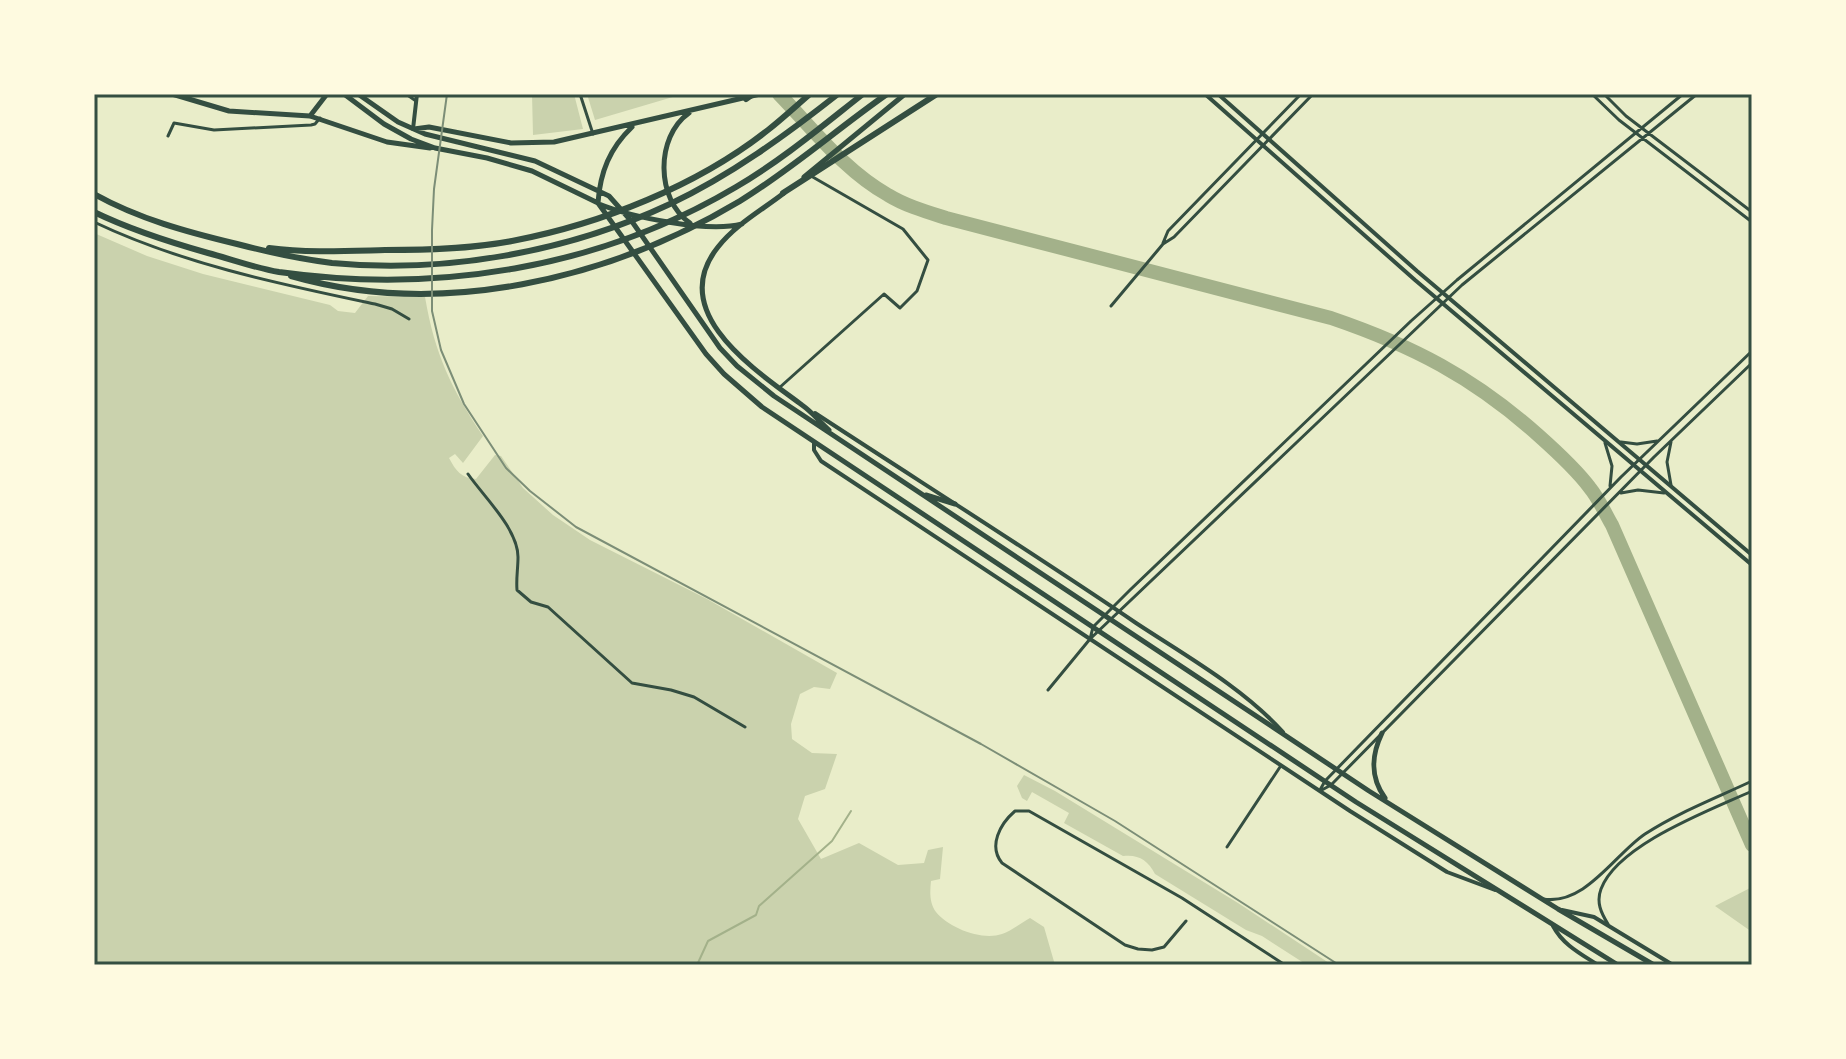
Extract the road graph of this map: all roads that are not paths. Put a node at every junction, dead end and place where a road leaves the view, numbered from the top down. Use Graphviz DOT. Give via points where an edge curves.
graph roads {
  1 [pos="172,94"];
  2 [pos="327,94"];
  3 [pos="344,94"];
  4 [pos="358,94"];
  5 [pos="406,94"];
  6 [pos="417,94"];
  7 [pos="580,94"];
  8 [pos="760,94"];
  9 [pos="810,94"];
  10 [pos="838,94"];
  11 [pos="863,94"];
  12 [pos="887,94"];
  13 [pos="905,94"];
  14 [pos="937,94"];
  15 [pos="1205,94"];
  16 [pos="1218,94"];
  17 [pos="1301,94"];
  18 [pos="1313,94"];
  19 [pos="1592,94"];
  20 [pos="1604,94"];
  21 [pos="1683,94"];
  22 [pos="1697,94"];
  23 [pos="749,96"];
  24 [pos="416,101"];
  25 [pos="693,111"];
  26 [pos="310,116"];
  27 [pos="320,118"];
  28 [pos="634,125"];
  29 [pos="1642,128"];
  30 [pos="413,129"];
  31 [pos="1262,133"];
  32 [pos="1635,133"];
  33 [pos="1649,133"];
  34 [pos="593,134"];
  35 [pos="168,136"];
  36 [pos="1268,138"];
  37 [pos="1642,138"];
  38 [pos="1255,139"];
  39 [pos="511,143"];
  40 [pos="473,145"];
  41 [pos="1262,145"];
  42 [pos="435,148"];
  43 [pos="811,173"];
  44 [pos="599,190"];
  45 [pos="783,193"];
  46 [pos="94,194"];
  47 [pos="598,203"];
  48 [pos="94,212"];
  49 [pos="624,212"];
  50 [pos="1752,212"];
  51 [pos="94,222"];
  52 [pos="1752,222"];
  53 [pos="745,223"];
  54 [pos="693,225"];
  55 [pos="237,244"];
  56 [pos="1163,244"];
  57 [pos="276,271"];
  58 [pos="1443,292"];
  59 [pos="1436,298"];
  60 [pos="1449,298"];
  61 [pos="1443,304"];
  62 [pos="1111,306"];
  63 [pos="409,319"];
  64 [pos="1752,351"];
  65 [pos="1752,363"];
  66 [pos="778,389"];
  67 [pos="802,405"];
  68 [pos="1612,438"];
  69 [pos="1660,439"];
  70 [pos="1673,439"];
  71 [pos="1603,440"];
  72 [pos="842,441"];
  73 [pos="814,442"];
  74 [pos="1638,460"];
  75 [pos="1633,465"];
  76 [pos="1646,466"];
  77 [pos="1640,471"];
  78 [pos="468,474"];
  79 [pos="1608,490"];
  80 [pos="1674,490"];
  81 [pos="921,494"];
  82 [pos="1666,494"];
  83 [pos="1614,498"];
  84 [pos="955,504"];
  85 [pos="1752,555"];
  86 [pos="1752,565"];
  87 [pos="1113,607"];
  88 [pos="1120,612"];
  89 [pos="1105,616"];
  90 [pos="1111,620"];
  91 [pos="1093,627"];
  92 [pos="1100,632"];
  93 [pos="1090,639"];
  94 [pos="1048,690"];
  95 [pos="745,727"];
  96 [pos="1382,733"];
  97 [pos="1287,736"];
  98 [pos="1281,766"];
  99 [pos="1336,769"];
  100 [pos="1342,773"];
  101 [pos="1751,782"];
  102 [pos="1328,783"];
  103 [pos="1319,791"];
  104 [pos="1752,791"];
  105 [pos="1391,805"];
  106 [pos="1227,847"];
  107 [pos="1500,892"];
  108 [pos="1540,898"];
  109 [pos="1558,909"];
  110 [pos="1186,921"];
  111 [pos="1551,924"];
  112 [pos="1608,924"];
  113 [pos="1285,965"];
  114 [pos="1598,965"];
  115 [pos="1618,965"];
  116 [pos="1654,965"];
  117 [pos="1673,965"];
  1 -- 26 [label="main road" via="229,111"];
  2 -- 26 [label="main road"];
  3 -- 42 [label="main road" via="398,132"];
  4 -- 30 [label="main road"];
  5 -- 24 [label="street"];
  6 -- 24 [label="street"];
  7 -- 34 [label="street"];
  8 -- 23 [label="main road"];
  9 -- 55 [label="highway" via="718,164 664,191 602,216 512,241 330,252"];
  10 -- 55 [label="highway" via="781,139 670,204 516,253 381,266"];
  11 -- 57 [label="highway" via="735,188 615,244 519,270 407,280"];
  12 -- 57 [label="highway" via="741,200 685,232 596,265 524,284 401,294 337,288"];
  13 -- 43 [label="main road"];
  14 -- 43 [label="highway"];
  15 -- 38 [label="street"];
  16 -- 31 [label="street"];
  17 -- 31 [label="street"];
  18 -- 36 [label="street"];
  19 -- 32 [label="street"];
  20 -- 29 [label="street"];
  21 -- 29 [label="street"];
  22 -- 33 [label="street"];
  23 -- 25 [label="main road"];
  24 -- 30 [label="street"];
  25 -- 28 [label="main road"];
  25 -- 54 [label="main road" via="671,136 664,164 673,204"];
  26 -- 27 [label="main road"];
  27 -- 35 [label="street" via="311,125 214,130 174,123"];
  27 -- 42 [label="main road" via="387,142"];
  28 -- 34 [label="main road"];
  28 -- 44 [label="main road" via="614,145"];
  29 -- 32 [label="street"];
  29 -- 33 [label="street"];
  30 -- 39 [label="main road" via="429,127"];
  30 -- 40 [label="main road"];
  31 -- 36 [label="street"];
  31 -- 38 [label="street"];
  32 -- 37 [label="street"];
  32 -- 58 [label="street"];
  33 -- 37 [label="street"];
  33 -- 50 [label="street"];
  34 -- 39 [label="main road"];
  36 -- 41 [label="street"];
  36 -- 58 [label="street"];
  37 -- 52 [label="street"];
  37 -- 60 [label="street"];
  38 -- 41 [label="street"];
  38 -- 56 [label="street" via="1168,231"];
  39 -- 40 [label="main road"];
  40 -- 44 [label="main road" via="535,161"];
  41 -- 56 [label="street"];
  41 -- 59 [label="street"];
  42 -- 47 [label="main road" via="532,171"];
  43 -- 45 [label="highway"];
  43 -- 66 [label="street" via="903,229 928,260 917,291 900,308 884,294"];
  44 -- 47 [label="main road"];
  44 -- 49 [label="main road"];
  45 -- 53 [label="main road"];
  46 -- 55 [label="highway" via="163,225"];
  47 -- 49 [label="main road"];
  47 -- 73 [label="main road" via="715,364 746,395"];
  48 -- 57 [label="highway" via="175,244"];
  49 -- 54 [label="main road"];
  49 -- 72 [label="main road" via="728,357 774,396"];
  51 -- 63 [label="street" via="155,248 392,309"];
  53 -- 54 [label="main road"];
  53 -- 66 [label="main road" via="713,254 704,302 728,344"];
  56 -- 62 [label="street"];
  58 -- 59 [label="street"];
  58 -- 60 [label="street"];
  59 -- 61 [label="street"];
  59 -- 87 [label="street"];
  60 -- 61 [label="street"];
  60 -- 68 [label="street"];
  61 -- 71 [label="street"];
  61 -- 88 [label="street"];
  64 -- 69 [label="street"];
  65 -- 70 [label="street"];
  66 -- 67 [label="main road"];
  67 -- 72 [label="main road"];
  67 -- 84 [label="street"];
  68 -- 69 [label="street" via="1634,444"];
  68 -- 74 [label="street"];
  69 -- 74 [label="street"];
  70 -- 76 [label="street"];
  70 -- 80 [label="street" via="1667,462"];
  71 -- 75 [label="street"];
  71 -- 79 [label="street" via="1612,469"];
  72 -- 81 [label="main road"];
  73 -- 91 [label="main road"];
  73 -- 93 [label="street" via="821,461"];
  74 -- 75 [label="street"];
  74 -- 76 [label="street"];
  75 -- 77 [label="street"];
  75 -- 79 [label="street"];
  76 -- 77 [label="street"];
  76 -- 80 [label="street"];
  77 -- 82 [label="street"];
  77 -- 83 [label="street"];
  78 -- 95 [label="street" via="512,531 519,557 517,590 548,607 632,683 694,697"];
  79 -- 99 [label="street"];
  80 -- 85 [label="street"];
  81 -- 84 [label="main road"];
  81 -- 89 [label="main road"];
  82 -- 83 [label="street" via="1633,490"];
  82 -- 86 [label="street"];
  83 -- 96 [label="street"];
  84 -- 87 [label="street"];
  87 -- 88 [label="street"];
  87 -- 89 [label="street"];
  88 -- 90 [label="street"];
  88 -- 97 [label="street" via="1249,699"];
  89 -- 90 [label="main road"];
  89 -- 91 [label="street"];
  90 -- 92 [label="street"];
  90 -- 97 [label="main road"];
  91 -- 92 [label="main road"];
  91 -- 93 [label="street"];
  92 -- 93 [label="street"];
  92 -- 102 [label="main road"];
  93 -- 94 [label="street"];
  93 -- 98 [label="street"];
  96 -- 100 [label="street"];
  96 -- 105 [label="main road" via="1374,754 1374,776"];
  97 -- 99 [label="main road"];
  98 -- 103 [label="street"];
  98 -- 106 [label="street"];
  99 -- 100 [label="main road"];
  99 -- 102 [label="street"];
  100 -- 102 [label="street"];
  100 -- 105 [label="main road"];
  101 -- 108 [label="street" via="1645,834 1579,891 1558,899"];
  102 -- 103 [label="street"];
  102 -- 107 [label="main road"];
  103 -- 107 [label="street" via="1447,872"];
  104 -- 112 [label="street" via="1640,847 1614,870 1599,898"];
  105 -- 108 [label="main road"];
  107 -- 111 [label="main road"];
  108 -- 109 [label="main road"];
  109 -- 112 [label="street"];
  109 -- 116 [label="main road"];
  110 -- 113 [label="street" via="1164,947 1125,945 1002,863 994,846 997,837 1015,811 1029,811 1182,898"];
  111 -- 114 [label="street" via="1558,937"];
  111 -- 115 [label="main road"];
  112 -- 117 [label="street"];
}
